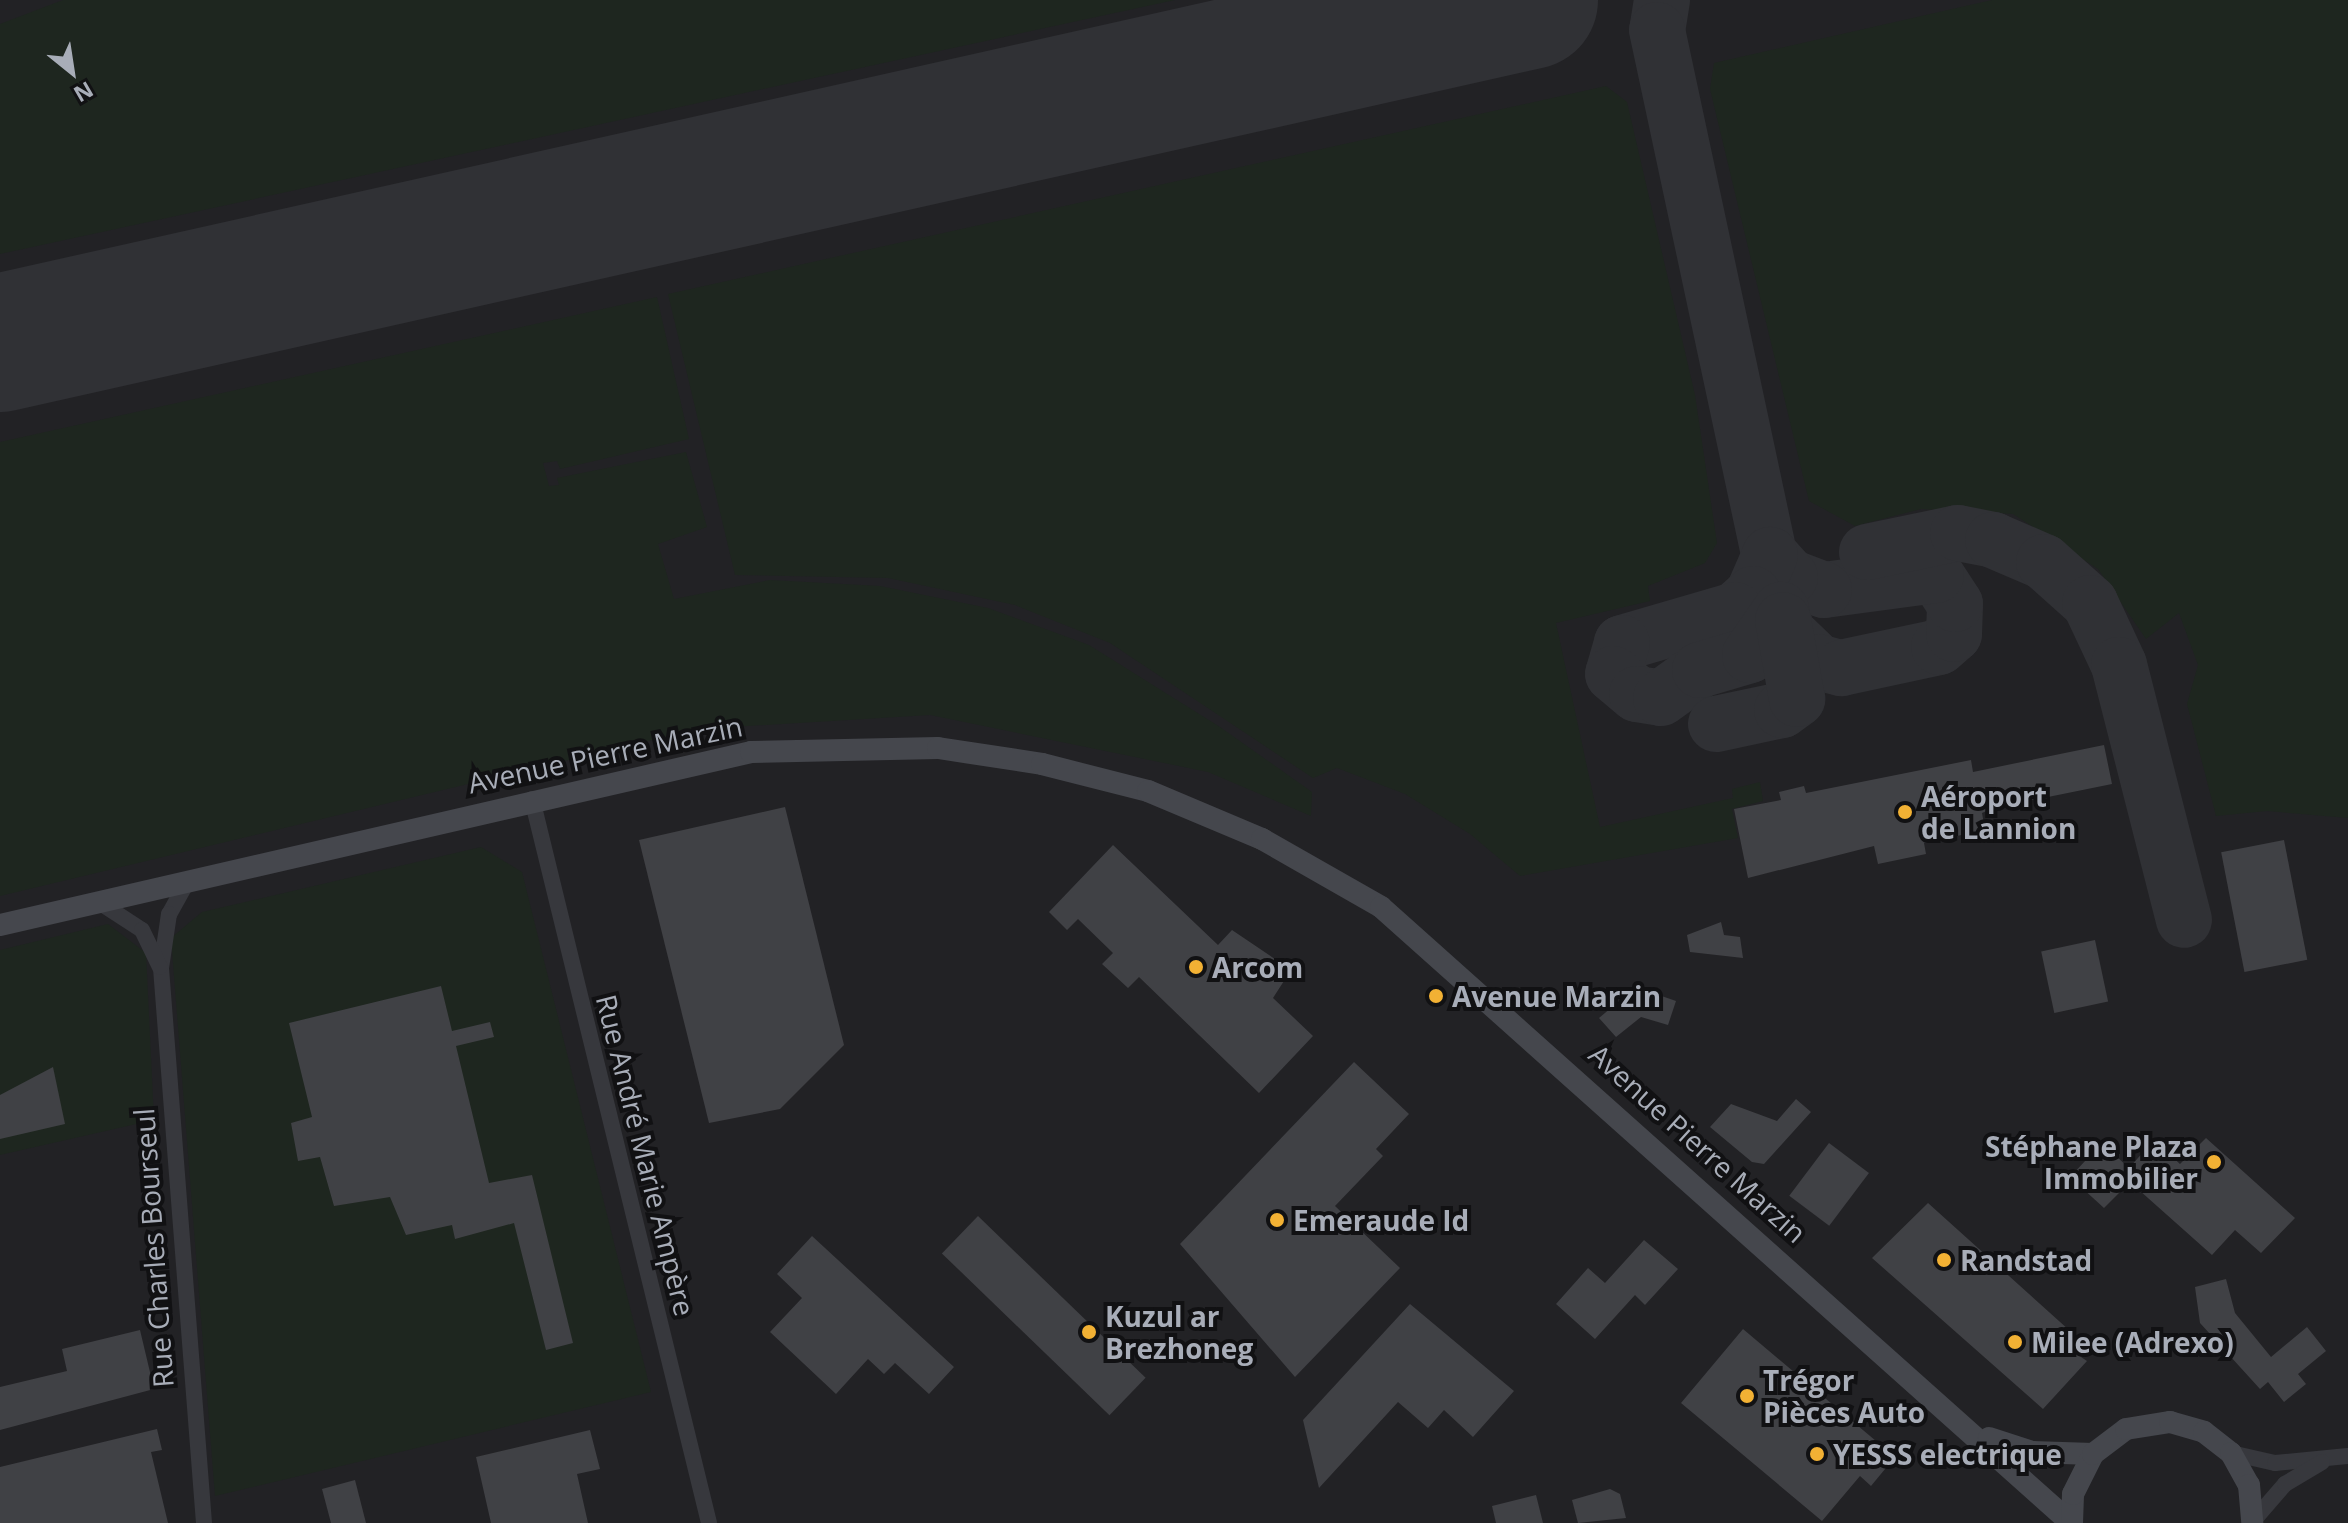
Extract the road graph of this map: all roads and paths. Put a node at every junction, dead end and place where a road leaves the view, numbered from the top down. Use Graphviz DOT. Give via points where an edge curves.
graph roads {
  1 [pos="532,799"];
  2 [pos="187,882"];
  3 [pos="99,902"];
  4 [pos="0,925"];
  5 [pos="161,968"];
  6 [pos="1977,1433"];
  7 [pos="2231,1453"];
  8 [pos="2093,1454"];
  9 [pos="2348,1456"];
  10 [pos="2326,1459"];
  11 [pos="2253,1522"];
  12 [pos="204,1523"];
  13 [pos="709,1523"];
  14 [pos="2071,1523"];
  1 -- 2 [label="main road, Avenue Pierre Marzin"];
  1 -- 6 [label="main road, Avenue Pierre Marzin" via="751,752 885,745 1096,776 1262,839 1381,907 1480,987"];
  1 -- 13 [label="street, Rue André Marie Ampère"];
  2 -- 3 [label="main road, Avenue Pierre Marzin"];
  2 -- 5 [label="street, Rue Charles Bourseul" via="169,914"];
  3 -- 4 [label="main road, Avenue Pierre Marzin"];
  3 -- 5 [label="street, Rue Charles Bourseul" via="142,930"];
  5 -- 12 [label="street, Rue Charles Bourseul"];
  6 -- 8 [label="main road" via="2032,1452"];
  6 -- 14 [label="main road, Avenue Pierre Marzin"];
  7 -- 8 [label="main road" via="2204,1432 2170,1422 2126,1429"];
  7 -- 10 [label="street" via="2275,1463"];
  7 -- 11 [label="main road" via="2249,1485"];
  8 -- 14 [label="main road" via="2077,1479"];
  9 -- 10 [label="street"];
  10 -- 11 [label="street" via="2285,1484"];
}
